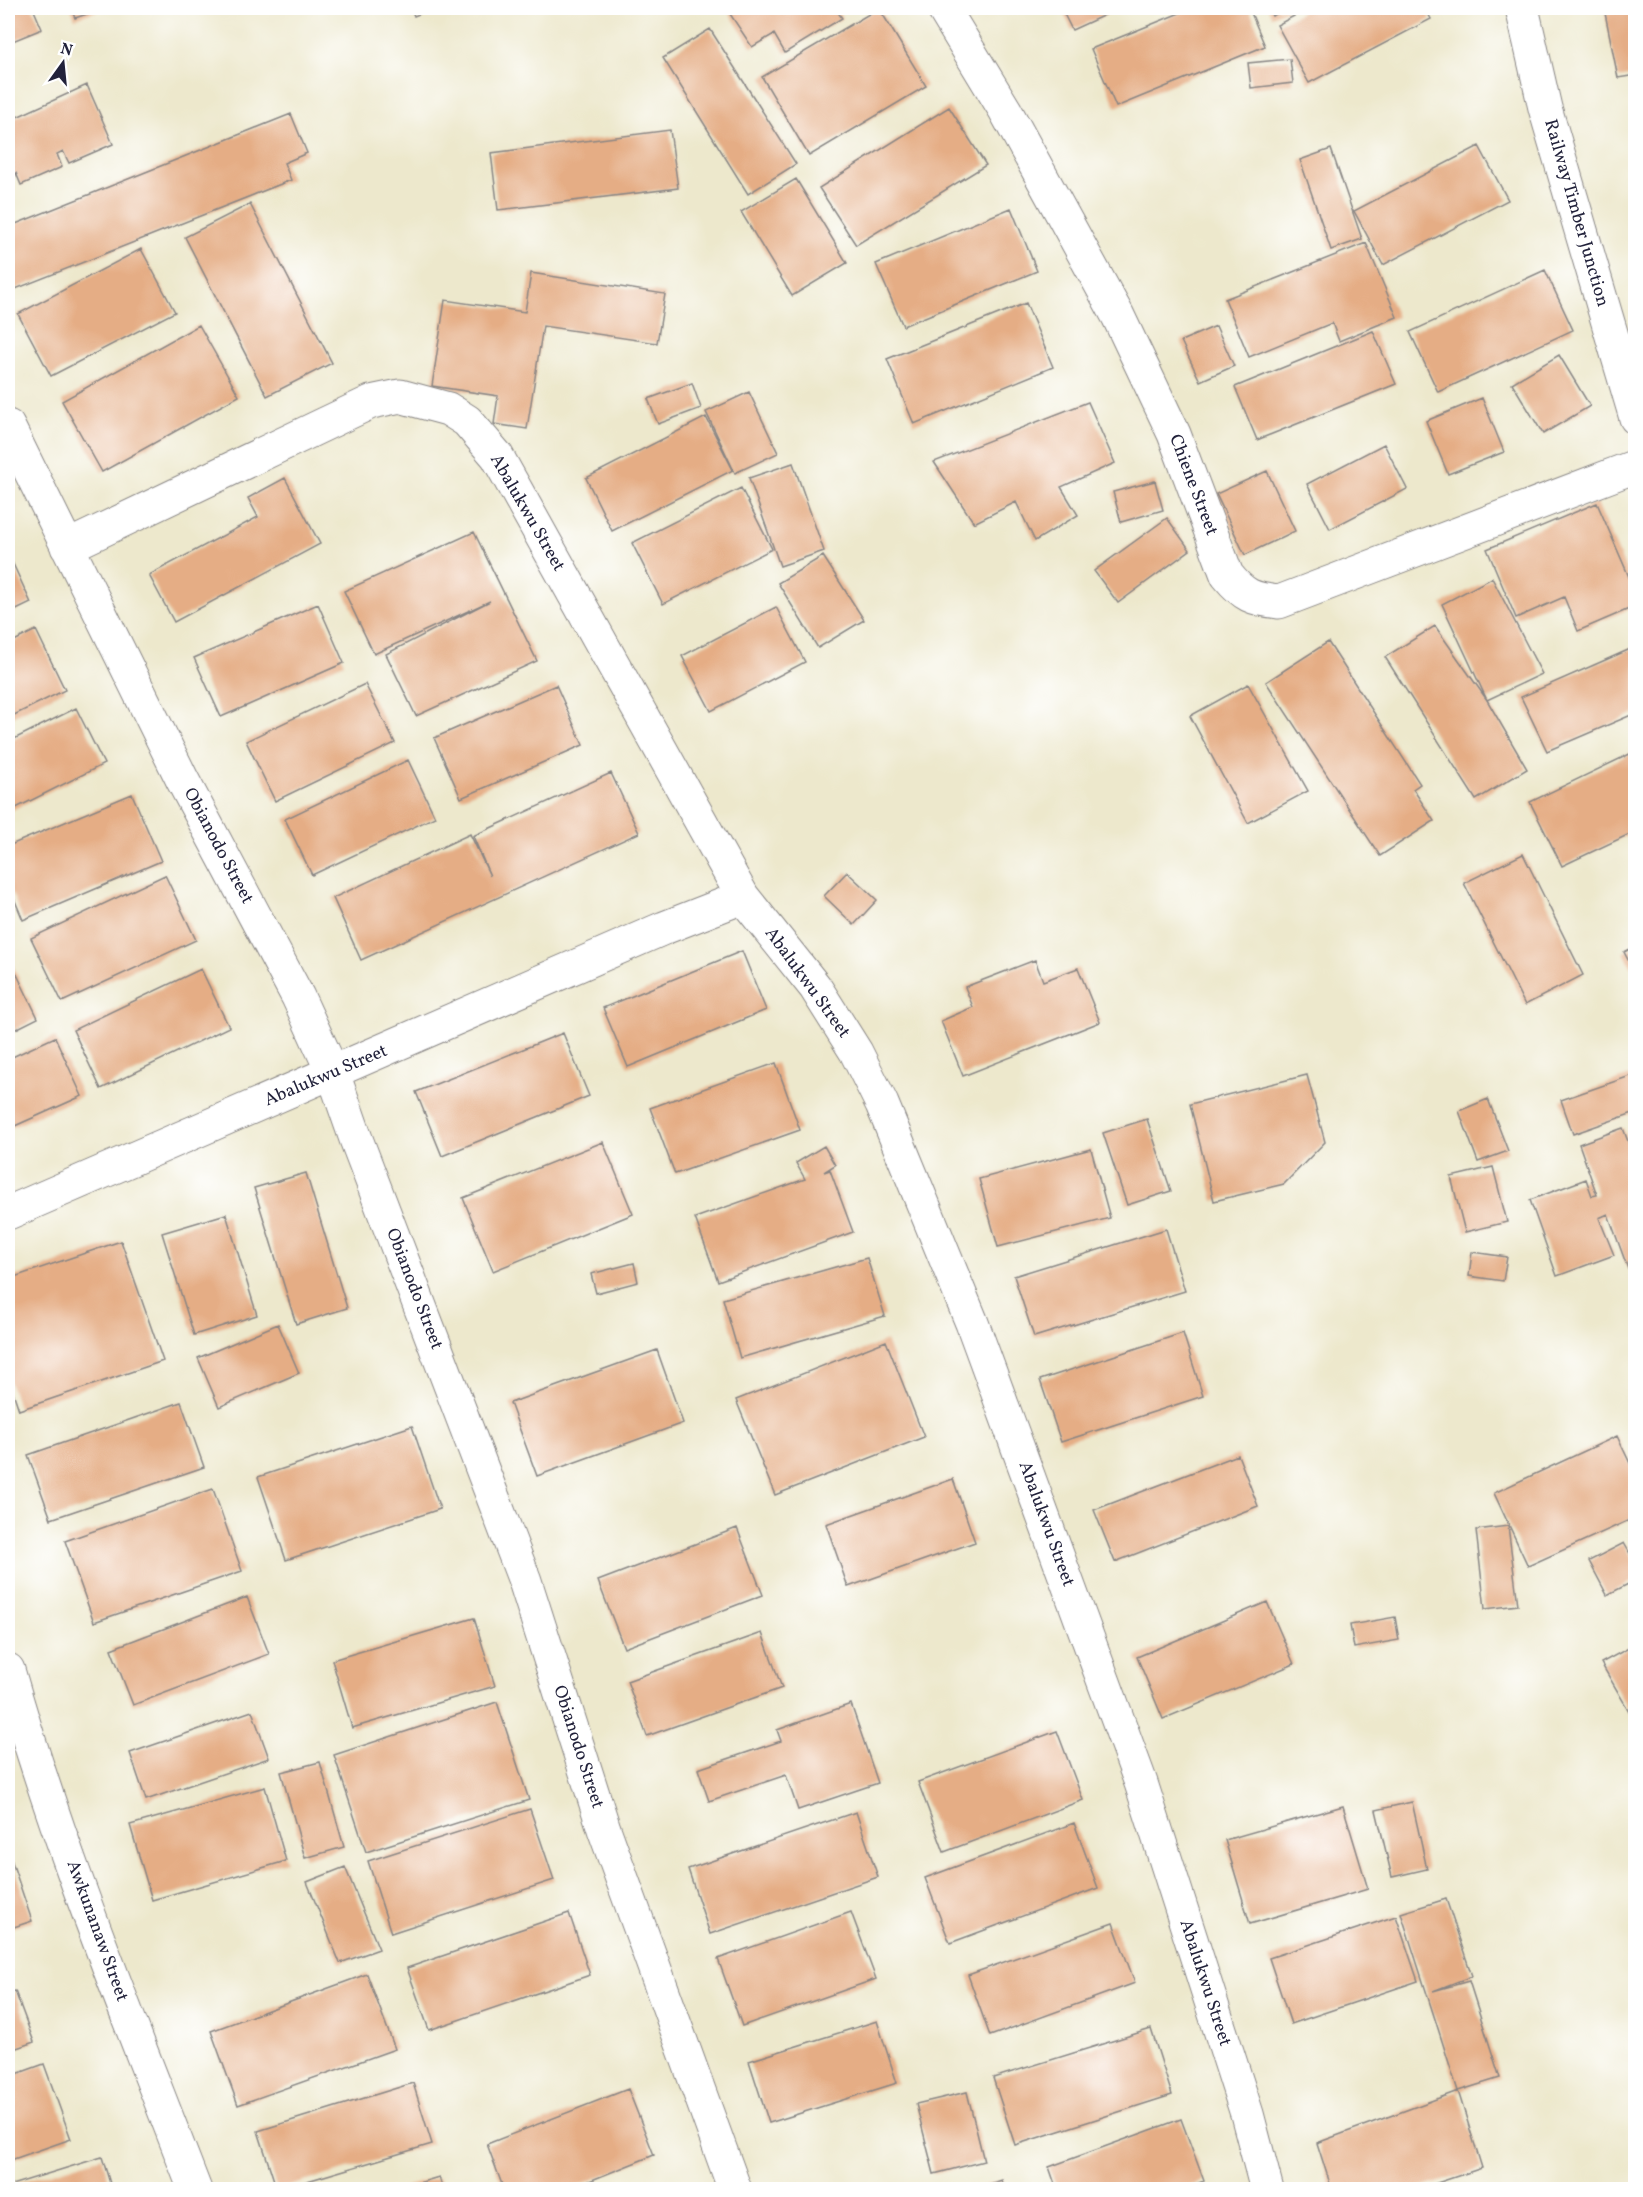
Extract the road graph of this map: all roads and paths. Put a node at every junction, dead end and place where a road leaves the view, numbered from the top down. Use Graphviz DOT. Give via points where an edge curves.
graph roads {
  1 [pos="943,8"];
  2 [pos="1522,8"];
  3 [pos="1635,418"];
  4 [pos="8,426"];
  5 [pos="1635,466"];
  6 [pos="67,547"];
  7 [pos="743,897"];
  8 [pos="333,1072"];
  9 [pos="8,1213"];
  10 [pos="8,1670"];
  11 [pos="195,2190"];
  12 [pos="735,2190"];
  13 [pos="1267,2190"];
  1 -- 5 [label="street, Chiene Street" via="1005,110 1118,316 1174,434 1227,575 1242,593 1279,602"];
  2 -- 3 [label="street, Railway Timber Junction" via="1545,108"];
  4 -- 6 [label="street, Obianodo Street"];
  6 -- 7 [label="street, Abalukwu Street" via="371,402 400,396 448,409 467,421 496,456"];
  6 -- 8 [label="street, Obianodo Street"];
  7 -- 8 [label="street, Abalukwu Street"];
  7 -- 13 [label="street, Abalukwu Street" via="814,987 856,1052 882,1104 972,1323 1141,1783 1247,2114"];
  8 -- 9 [label="street, Abalukwu Street"];
  8 -- 12 [label="street, Obianodo Street" via="525,1581 604,1829"];
  10 -- 11 [label="street, Awkunanaw Street" via="87,1908"];
}
